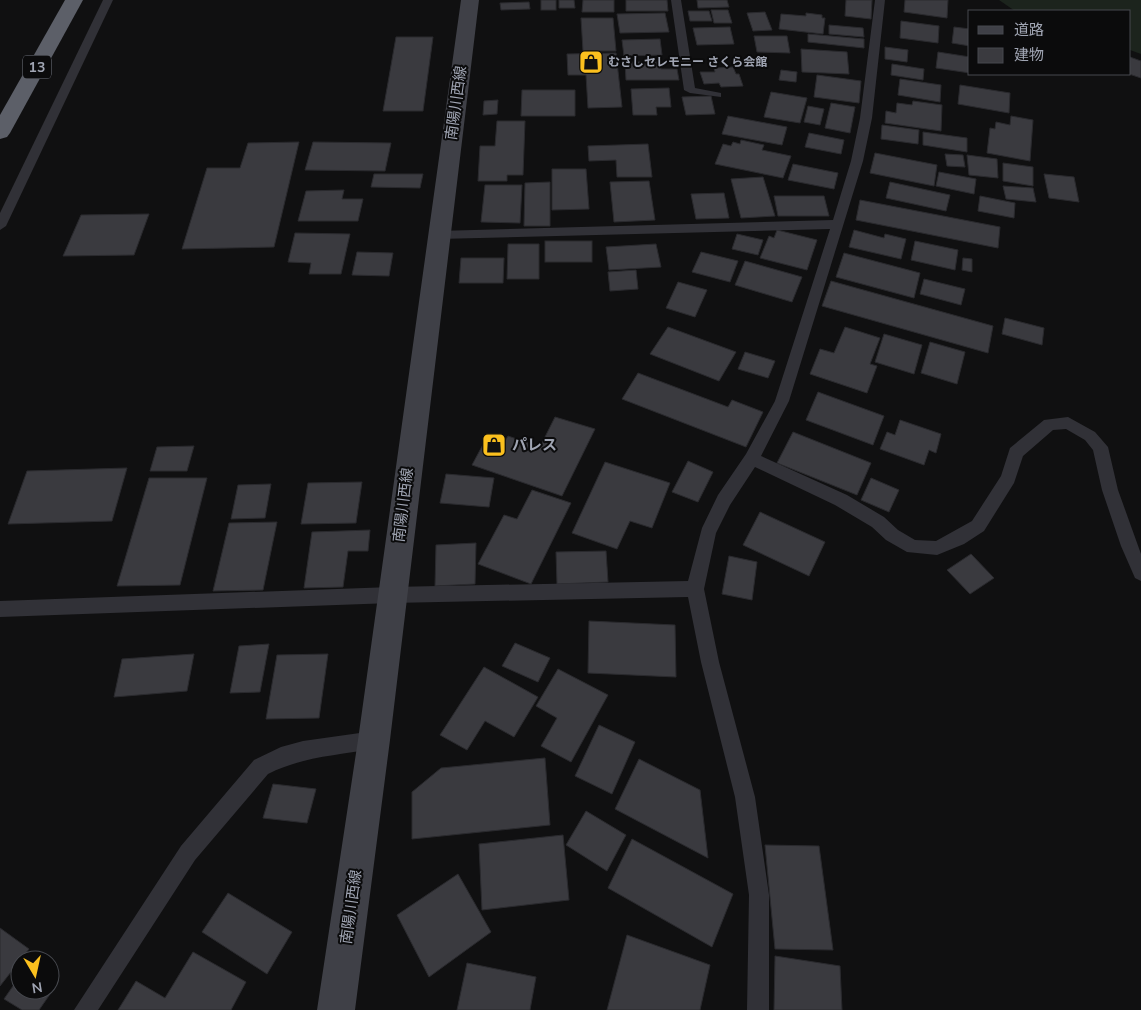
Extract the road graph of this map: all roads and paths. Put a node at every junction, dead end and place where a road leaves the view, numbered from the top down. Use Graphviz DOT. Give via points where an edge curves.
graph roads {
  1 [pos="74,0"];
  2 [pos="108,0"];
  3 [pos="470,0"];
  4 [pos="676,0"];
  5 [pos="880,0"];
  6 [pos="717,95"];
  7 [pos="0,134"];
  8 [pos="838,224"];
  9 [pos="0,226"];
  10 [pos="438,235"];
  11 [pos="752,459"];
  12 [pos="1141,573"];
  13 [pos="695,589"];
  14 [pos="392,595"];
  15 [pos="0,609"];
  16 [pos="374,740"];
  17 [pos="85,1010"];
  18 [pos="336,1010"];
  19 [pos="758,1010"];
  1 -- 7 [label="highway, 13"];
  2 -- 9 [label="lane"];
  3 -- 10 [label="main road, 南陽川西線"];
  4 -- 6 [label="lane" via="690,90"];
  5 -- 8 [label="lane" via="866,118"];
  8 -- 10 [label="lane"];
  8 -- 11 [label="lane" via="782,401"];
  10 -- 14 [label="main road, 南陽川西線"];
  11 -- 12 [label="lane" via="841,500 913,547 937,548 978,526 1008,478 1016,453 1049,424 1068,423 1090,436 1100,447 1110,490"];
  11 -- 13 [label="lane" via="724,500 708,533"];
  13 -- 14 [label="lane"];
  13 -- 19 [label="lane" via="710,662 746,797 759,895"];
  14 -- 15 [label="lane"];
  14 -- 16 [label="main road, 南陽川西線"];
  16 -- 17 [label="lane" via="303,751 262,767 188,854"];
  16 -- 18 [label="main road, 南陽川西線"];
}
